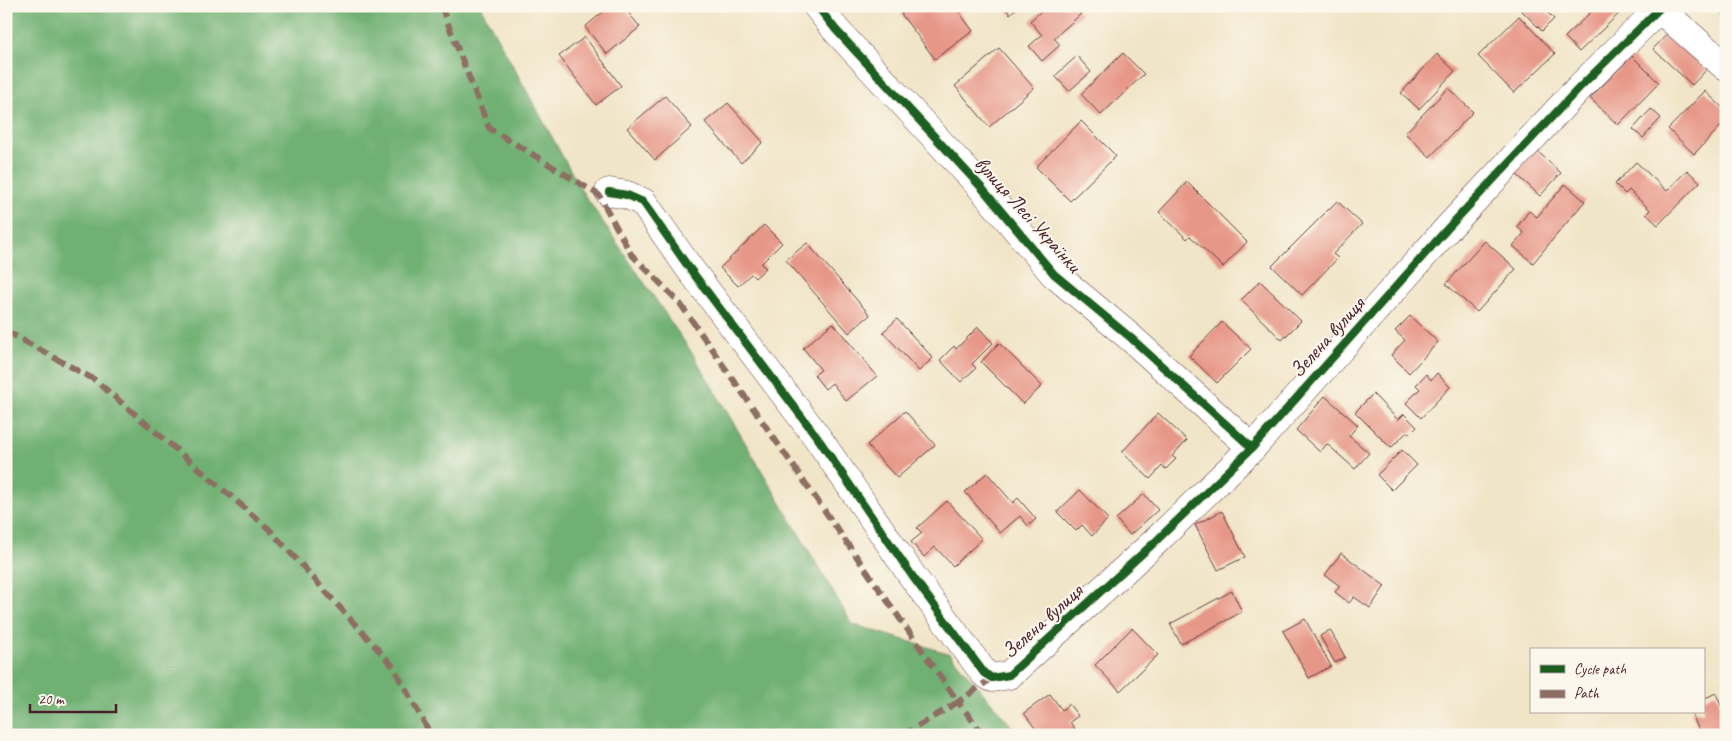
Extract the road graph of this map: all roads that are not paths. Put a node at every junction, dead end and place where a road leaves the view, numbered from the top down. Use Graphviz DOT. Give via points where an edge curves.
graph roads {
  1 [pos="817,6"];
  2 [pos="1657,7"];
  3 [pos="1726,67"];
  4 [pos="608,192"];
  5 [pos="1252,448"];
  1 -- 5 [label="street, вулиця Лесі Українки" via="982,187 1054,274 1131,338"];
  2 -- 3 [label="street"];
  2 -- 5 [label="street, Зелена вулиця" via="1448,228"];
  4 -- 5 [label="street, Зелена вулиця" via="643,202 816,437 913,577 984,673 992,678 1009,675"];
}
